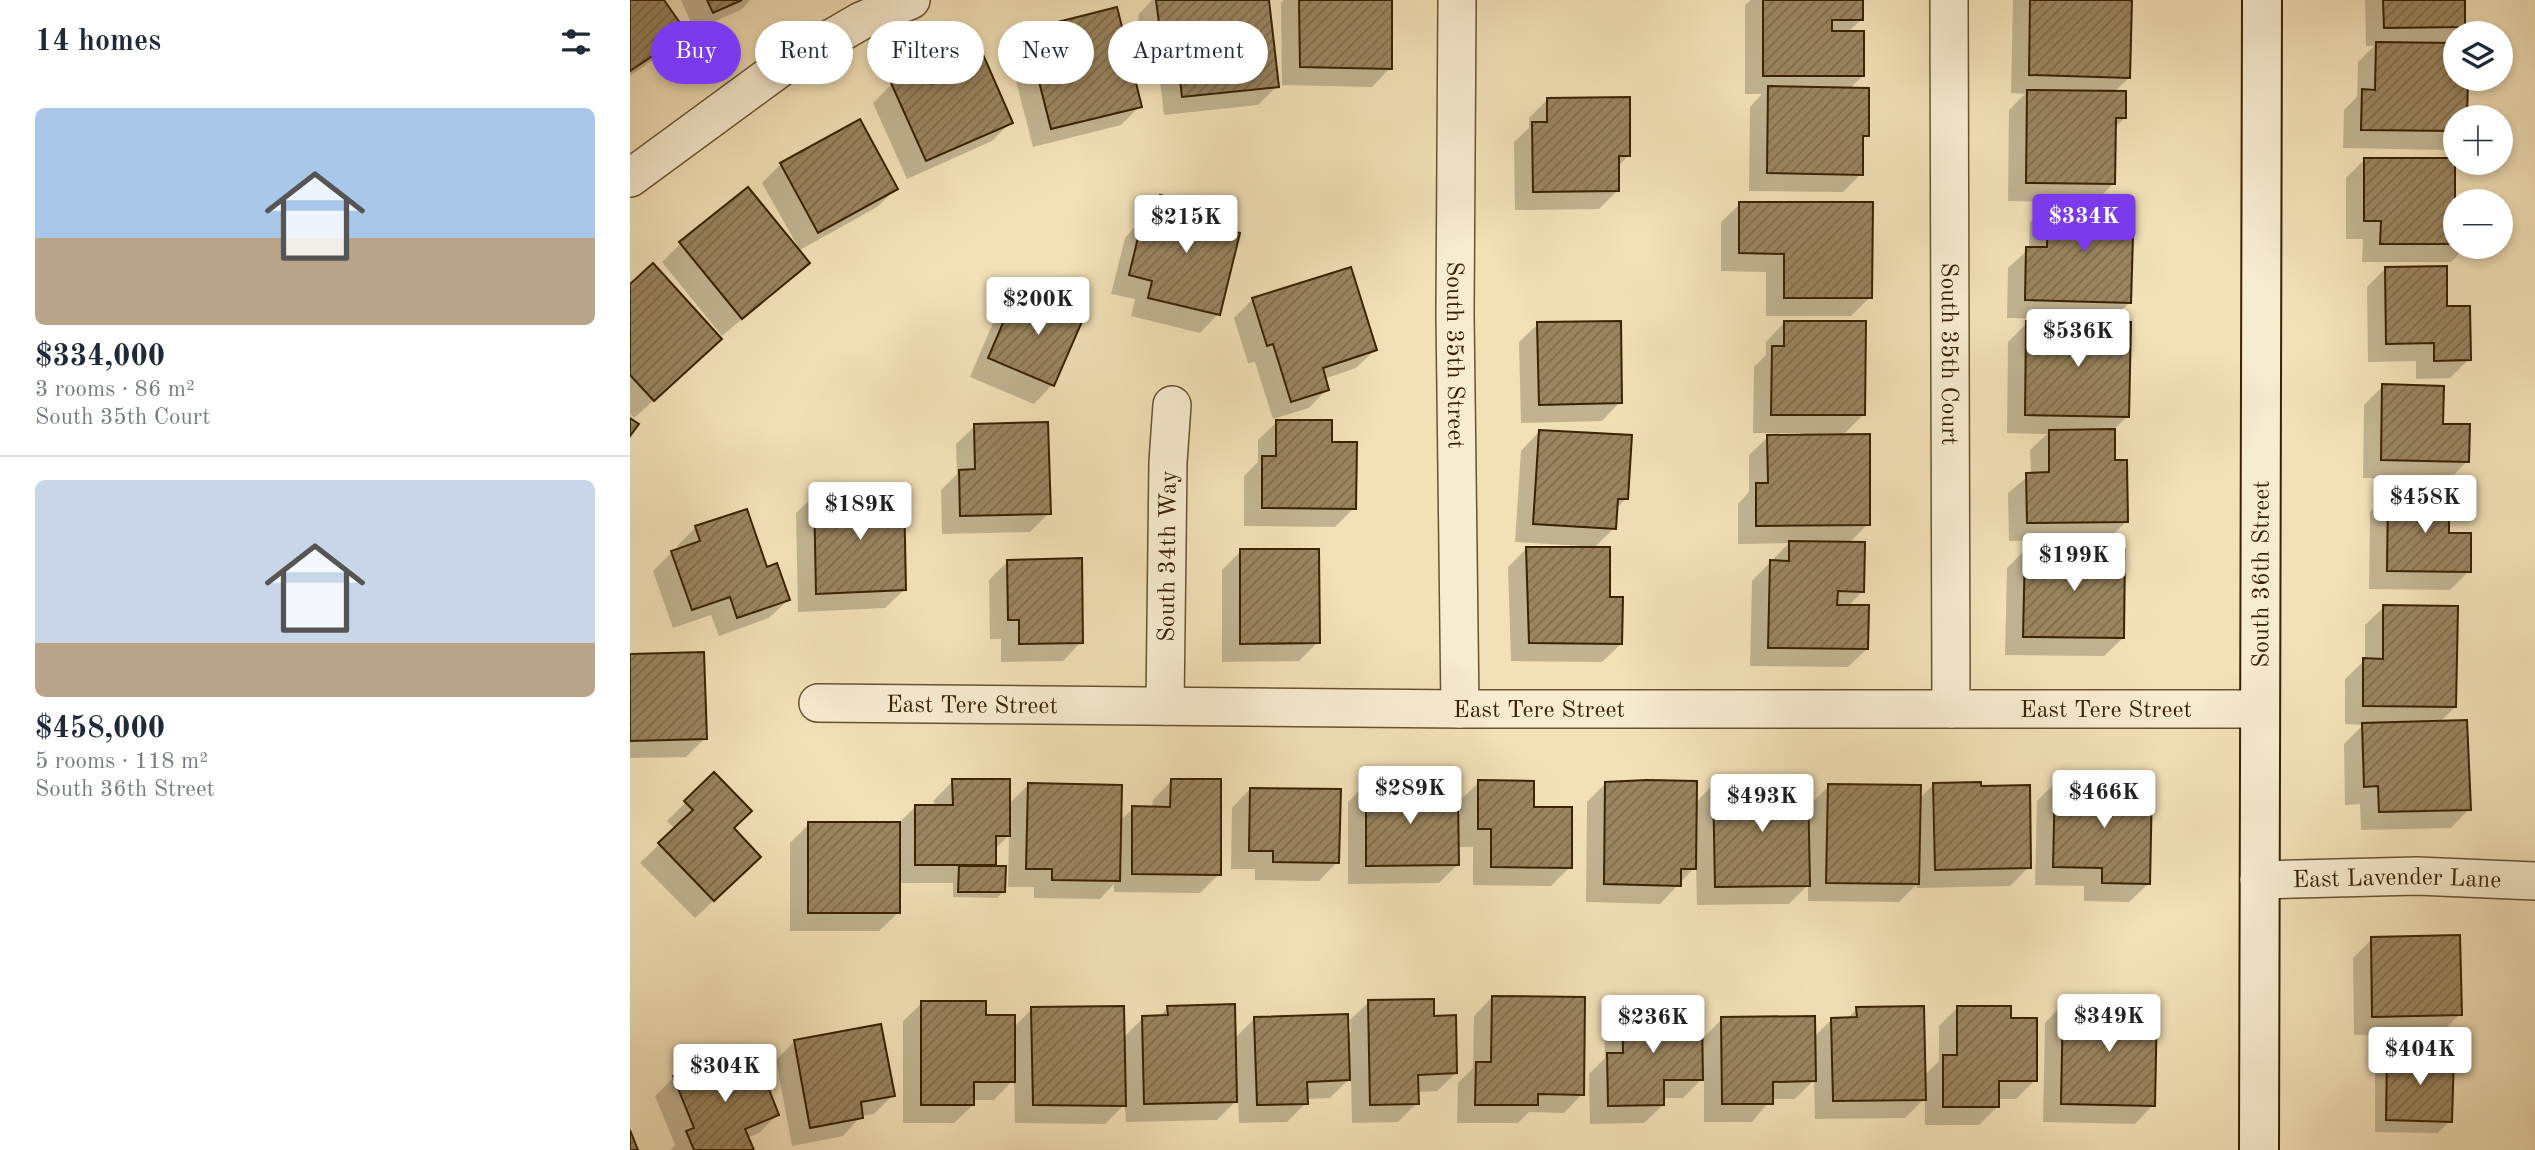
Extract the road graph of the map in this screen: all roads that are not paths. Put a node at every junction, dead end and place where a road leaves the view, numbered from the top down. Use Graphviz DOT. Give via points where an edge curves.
graph roads {
  1 [pos="911,0"];
  2 [pos="1457,0"];
  3 [pos="1949,0"];
  4 [pos="2262,0"];
  5 [pos="630,177"];
  6 [pos="1172,405"];
  7 [pos="818,703"];
  8 [pos="1165,706"];
  9 [pos="1460,709"];
  10 [pos="1951,709"];
  11 [pos="2260,709"];
  12 [pos="2259,880"];
  13 [pos="2535,881"];
  14 [pos="2259,1150"];
  1 -- 5 [label="street" via="861,21 780,68"];
  2 -- 9 [label="street, South 35th Street"];
  3 -- 10 [label="street, South 35th Court"];
  4 -- 11 [label="street, South 36th Street"];
  6 -- 8 [label="street, South 34th Way"];
  7 -- 8 [label="street, East Tere Street"];
  8 -- 9 [label="street, East Tere Street"];
  9 -- 10 [label="street, East Tere Street"];
  10 -- 11 [label="street, East Tere Street"];
  11 -- 12 [label="street, South 36th Street"];
  12 -- 13 [label="street, East Lavender Lane" via="2417,876"];
  12 -- 14 [label="street, South 36th Street"];
}
